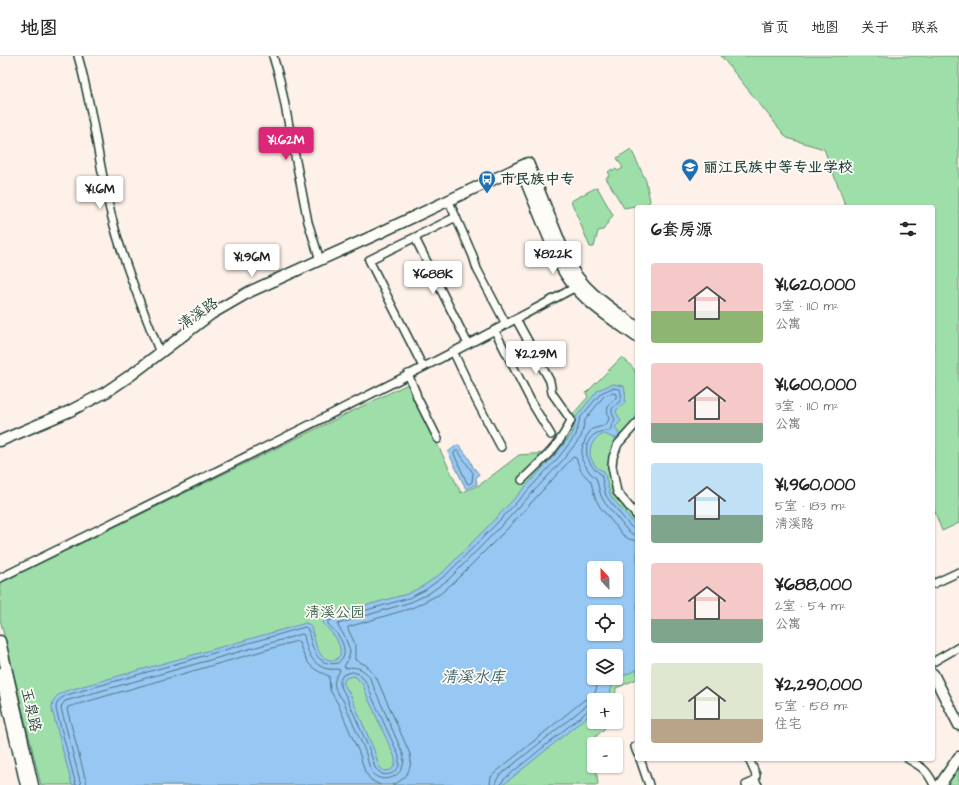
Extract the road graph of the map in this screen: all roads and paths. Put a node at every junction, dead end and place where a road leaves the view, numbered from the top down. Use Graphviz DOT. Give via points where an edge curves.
graph roads {
  1 [pos="78,56"];
  2 [pos="273,56"];
  3 [pos="525,168"];
  4 [pos="451,206"];
  5 [pos="456,217"];
  6 [pos="414,238"];
  7 [pos="320,260"];
  8 [pos="574,288"];
  9 [pos="516,319"];
  10 [pos="506,324"];
  11 [pos="635,326"];
  12 [pos="495,331"];
  13 [pos="635,336"];
  14 [pos="468,344"];
  15 [pos="454,351"];
  16 [pos="160,353"];
  17 [pos="423,367"];
  18 [pos="408,374"];
  19 [pos="635,425"];
  20 [pos="551,435"];
  21 [pos="438,439"];
  22 [pos="0,441"];
  23 [pos="0,447"];
  24 [pos="501,447"];
  25 [pos="522,480"];
  26 [pos="635,514"];
  27 [pos="959,572"];
  28 [pos="0,578"];
  29 [pos="935,583"];
  30 [pos="0,641"];
  31 [pos="959,647"];
  32 [pos="935,661"];
  33 [pos="0,673"];
  34 [pos="935,678"];
  35 [pos="959,725"];
  36 [pos="959,757"];
  37 [pos="641,761"];
  38 [pos="751,761"];
  39 [pos="912,761"];
  40 [pos="757,783"];
  41 [pos="26,785"];
  42 [pos="33,785"];
  43 [pos="649,785"];
  44 [pos="746,785"];
  45 [pos="934,785"];
  46 [pos="940,785"];
  1 -- 16 [label="street" via="90,101 106,194 116,234"];
  2 -- 7 [label="street" via="308,222"];
  3 -- 4 [label="street, 清溪路"];
  3 -- 7 [label="street, 清溪路"];
  3 -- 8 [label="street" via="560,265"];
  3 -- 11 [label="street" via="575,275 590,292"];
  4 -- 5 [label="street"];
  4 -- 23 [label="street, 清溪路" via="237,306 109,397 72,417"];
  5 -- 6 [label="street"];
  5 -- 10 [label="street" via="477,269"];
  6 -- 14 [label="street"];
  6 -- 17 [label="street" via="369,260"];
  7 -- 16 [label="street, 清溪路" via="234,300 211,314"];
  8 -- 9 [label="street"];
  8 -- 13 [label="street"];
  9 -- 10 [label="street"];
  9 -- 25 [label="street" via="550,381 552,393 571,420 556,446"];
  10 -- 12 [label="street"];
  12 -- 14 [label="street"];
  12 -- 20 [label="street"];
  14 -- 15 [label="street"];
  15 -- 17 [label="street"];
  15 -- 24 [label="street"];
  16 -- 22 [label="street, 清溪路" via="88,402"];
  17 -- 18 [label="street"];
  18 -- 21 [label="street"];
  18 -- 28 [label="street"];
  19 -- 26 [label="street" via="618,444 612,466 617,492"];
  27 -- 29 [label="street"];
  30 -- 42 [label="street, 玉泉路"];
  31 -- 32 [label="street"];
  33 -- 41 [label="street, 玉泉路"];
  34 -- 35 [label="street"];
  36 -- 46 [label="street"];
  37 -- 43 [label="street"];
  38 -- 40 [label="street"];
  39 -- 45 [label="street" via="922,766"];
  40 -- 44 [label="street"];
}
